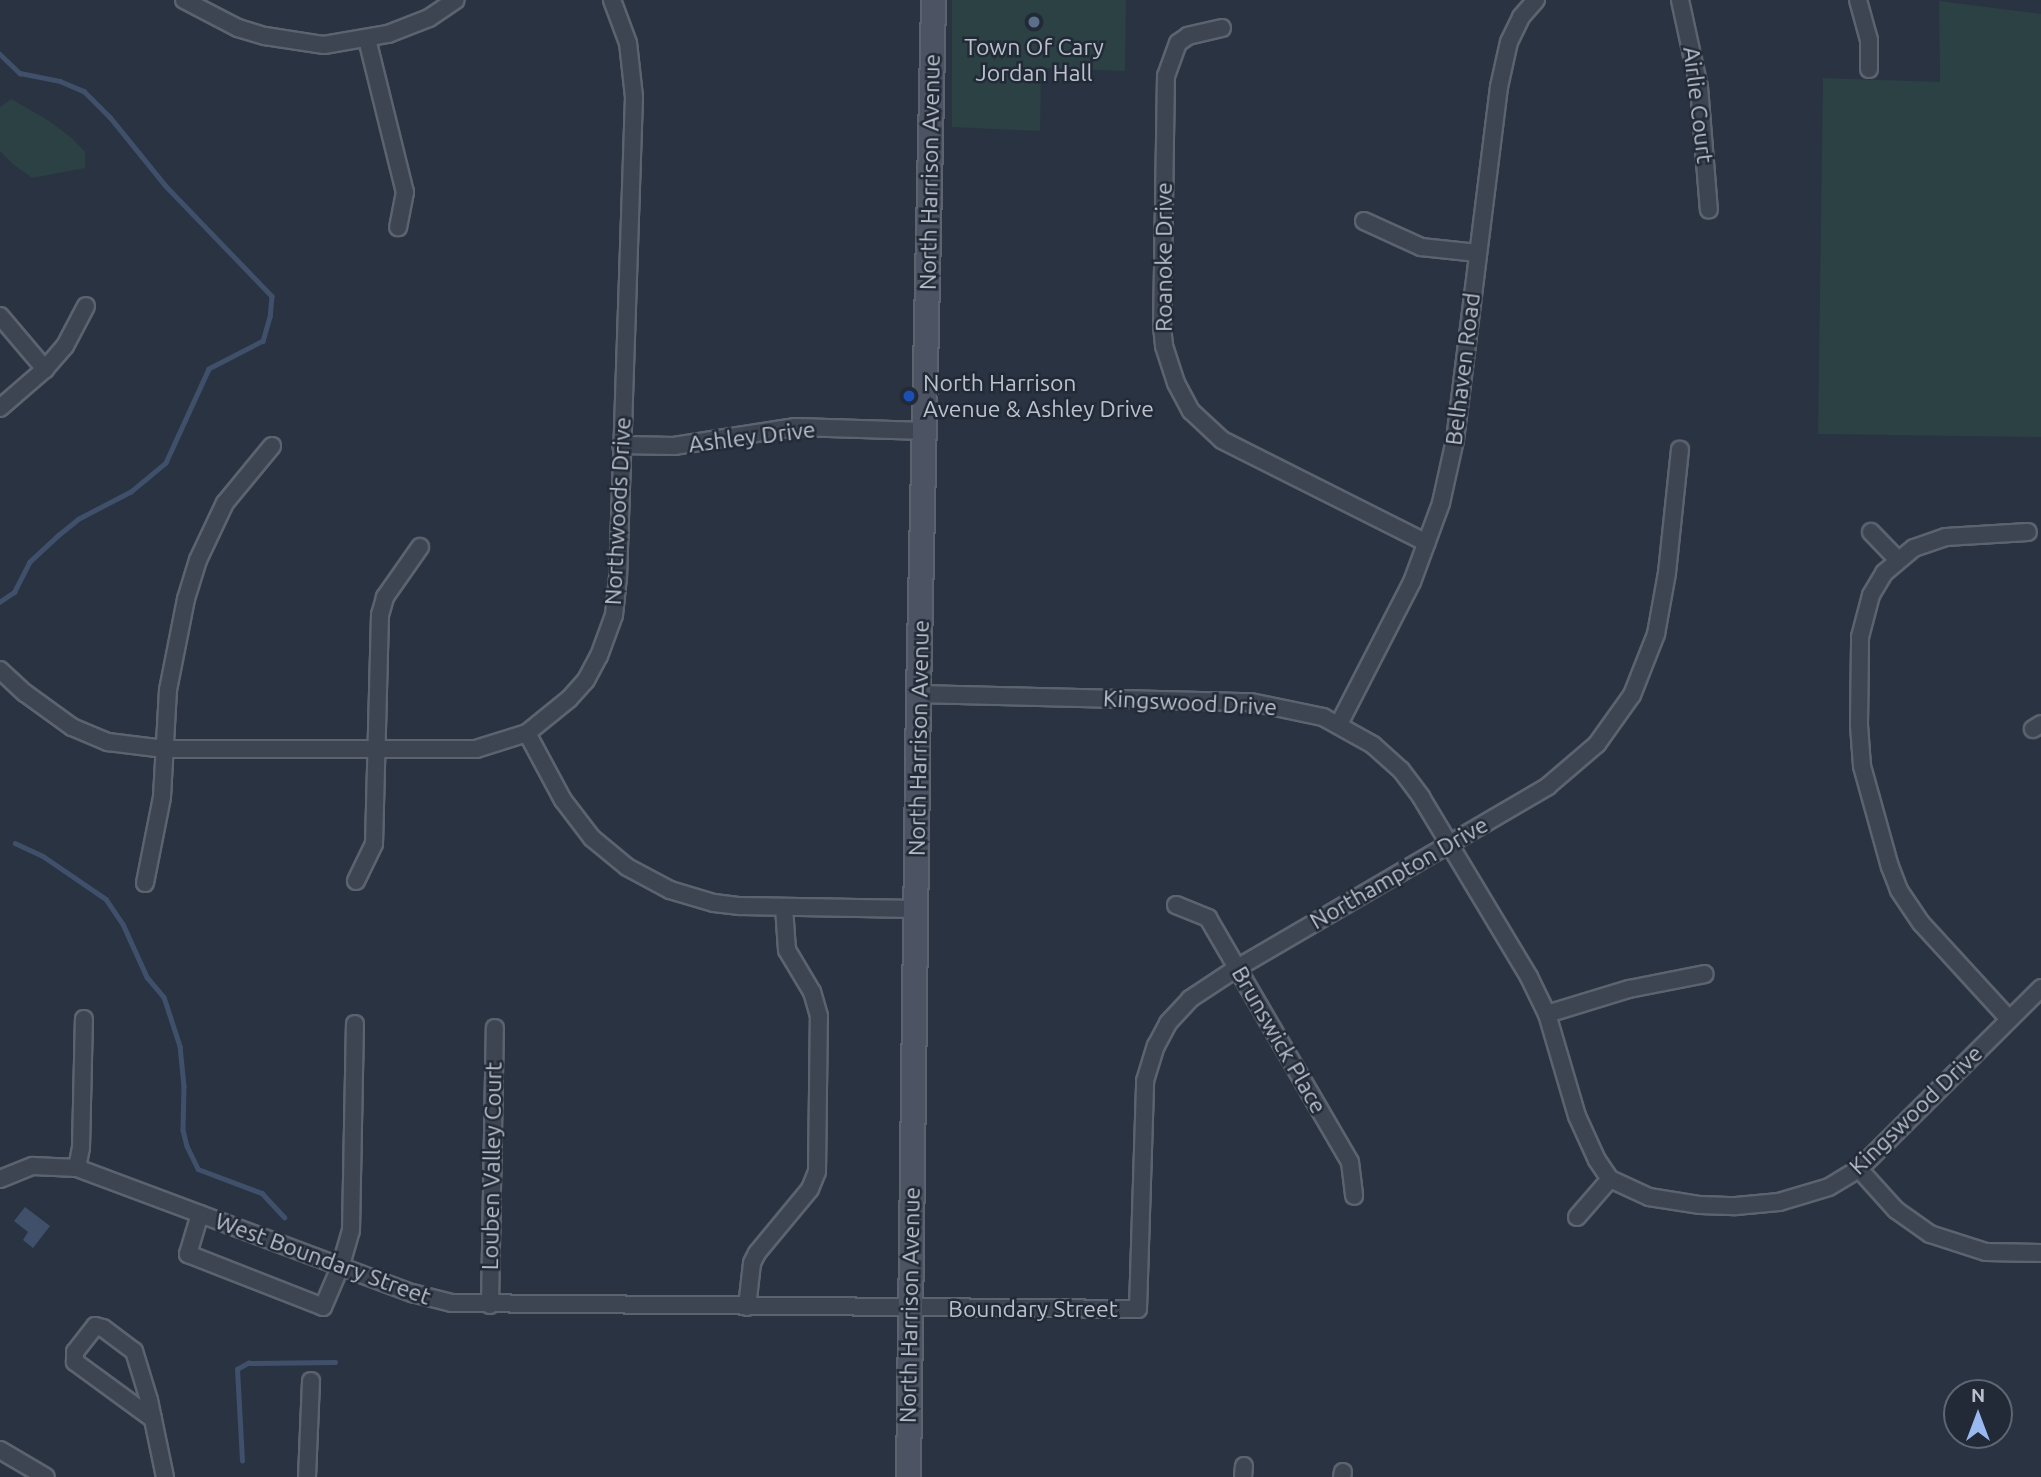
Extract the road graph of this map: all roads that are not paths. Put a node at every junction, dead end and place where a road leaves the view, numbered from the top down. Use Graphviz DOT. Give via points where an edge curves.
graph roads {
  1 [pos="184,0"];
  2 [pos="456,0"];
  3 [pos="612,0"];
  4 [pos="933,0"];
  5 [pos="1536,0"];
  6 [pos="1680,0"];
  7 [pos="1858,0"];
  8 [pos="1222,28"];
  9 [pos="367,40"];
  10 [pos="1869,69"];
  11 [pos="1709,210"];
  12 [pos="1364,221"];
  13 [pos="398,227"];
  14 [pos="1478,253"];
  15 [pos="86,306"];
  16 [pos="0,316"];
  17 [pos="45,369"];
  18 [pos="0,408"];
  19 [pos="925,431"];
  20 [pos="621,445"];
  21 [pos="271,446"];
  22 [pos="1681,450"];
  23 [pos="1871,532"];
  24 [pos="2028,532"];
  25 [pos="1427,543"];
  26 [pos="420,547"];
  27 [pos="1897,559"];
  28 [pos="0,670"];
  29 [pos="918,694"];
  30 [pos="1339,724"];
  31 [pos="527,733"];
  32 [pos="165,749"];
  33 [pos="376,751"];
  34 [pos="1451,844"];
  35 [pos="356,881"];
  36 [pos="145,883"];
  37 [pos="1177,905"];
  38 [pos="784,907"];
  39 [pos="917,909"];
  40 [pos="1237,968"];
  41 [pos="1705,974"];
  42 [pos="2041,988"];
  43 [pos="1547,1014"];
  44 [pos="84,1019"];
  45 [pos="2009,1019"];
  46 [pos="355,1024"];
  47 [pos="495,1028"];
  48 [pos="77,1168"];
  49 [pos="1859,1169"];
  50 [pos="1609,1179"];
  51 [pos="0,1180"];
  52 [pos="1354,1196"];
  53 [pos="200,1214"];
  54 [pos="1577,1217"];
  55 [pos="2041,1253"];
  56 [pos="341,1265"];
  57 [pos="1138,1290"];
  58 [pos="490,1305"];
  59 [pos="747,1307"];
  60 [pos="910,1309"];
  61 [pos="311,1381"];
  62 [pos="153,1419"];
  63 [pos="0,1450"];
  64 [pos="45,1477"];
  65 [pos="165,1477"];
  66 [pos="307,1477"];
  67 [pos="908,1477"];
  1 -- 9 [label="street" via="238,28 265,36 324,45"];
  2 -- 9 [label="street" via="429,18"];
  3 -- 20 [label="street, Northwoods Drive" via="628,43 634,78"];
  4 -- 19 [label="main road, North Harrison Avenue"];
  5 -- 14 [label="street, Belhaven Road" via="1515,28 1503,64"];
  6 -- 11 [label="street, Airlie Court" via="1699,87"];
  7 -- 10 [label="street" via="1869,40"];
  8 -- 25 [label="street, Roanoke Drive" via="1178,43 1166,76 1162,326 1176,383 1191,411 1222,440"];
  9 -- 13 [label="street" via="405,192"];
  12 -- 14 [label="street" via="1420,247"];
  14 -- 25 [label="street, Belhaven Road" via="1455,440"];
  15 -- 17 [label="street" via="65,346"];
  16 -- 17 [label="street"];
  17 -- 18 [label="street"];
  19 -- 20 [label="street, Ashley Drive" via="796,427 674,446"];
  19 -- 29 [label="main road, North Harrison Avenue"];
  20 -- 31 [label="street, Northwoods Drive" via="618,579 609,631 586,680"];
  21 -- 32 [label="street" via="225,503 198,560 176,641"];
  22 -- 34 [label="street, Northampton Drive" via="1661,614 1632,695 1604,735 1567,772"];
  23 -- 27 [label="street"];
  24 -- 27 [label="street" via="1946,537"];
  25 -- 30 [label="street, Belhaven Road" via="1394,620"];
  26 -- 33 [label="street" via="385,597 380,615"];
  27 -- 45 [label="street" via="1871,595 1862,623 1858,725 1867,791 1899,890 1938,945"];
  28 -- 32 [label="street, Northwoods Drive" via="80,731 128,746"];
  29 -- 30 [label="street, Kingswood Drive" via="1251,702 1307,711"];
  29 -- 39 [label="main road, North Harrison Avenue"];
  30 -- 34 [label="street, Kingswood Drive" via="1401,770"];
  31 -- 33 [label="street, Northwoods Drive" via="476,749"];
  31 -- 38 [label="street" via="576,818 627,867 694,898"];
  32 -- 33 [label="street, Northwoods Drive"];
  32 -- 36 [label="street" via="162,797"];
  33 -- 35 [label="street" via="374,844"];
  34 -- 40 [label="street, Northampton Drive"];
  34 -- 43 [label="street, Kingswood Drive"];
  37 -- 40 [label="street, Brunswick Place" via="1208,918"];
  38 -- 39 [label="street"];
  38 -- 59 [label="street" via="786,950 812,992 819,1016 817,1171 810,1189 757,1253"];
  39 -- 60 [label="main road, North Harrison Avenue"];
  40 -- 52 [label="street, Brunswick Place" via="1350,1162"];
  40 -- 57 [label="street, Northampton Drive" via="1175,1013 1150,1061 1143,1109"];
  41 -- 43 [label="street" via="1629,989"];
  42 -- 45 [label="street, Kingswood Drive"];
  43 -- 50 [label="street, Kingswood Drive" via="1586,1140"];
  44 -- 48 [label="street"];
  45 -- 49 [label="street, Kingswood Drive"];
  46 -- 56 [label="street" via="351,1230"];
  47 -- 58 [label="street, Louben Valley Court"];
  48 -- 51 [label="street, West Boundary Street" via="33,1166"];
  48 -- 53 [label="street, West Boundary Street"];
  49 -- 50 [label="street, Kingswood Drive" via="1804,1196 1736,1206 1649,1197"];
  49 -- 55 [label="street" via="1896,1210 1930,1234 1986,1252"];
  50 -- 54 [label="street"];
  53 -- 56 [label="street, West Boundary Street"];
  53 -- 56 [label="street" via="188,1254 323,1307"];
  56 -- 58 [label="street, West Boundary Street" via="432,1300"];
  57 -- 60 [label="street, Boundary Street" via="1138,1309"];
  58 -- 59 [label="street, West Boundary Street"];
  59 -- 60 [label="street, West Boundary Street"];
  60 -- 67 [label="main road, North Harrison Avenue"];
  61 -- 66 [label="street"];
  62 -- 62 [label="street" via="134,1351 95,1326 73,1354 75,1362"];
  62 -- 65 [label="street"];
  63 -- 64 [label="street"];
}
